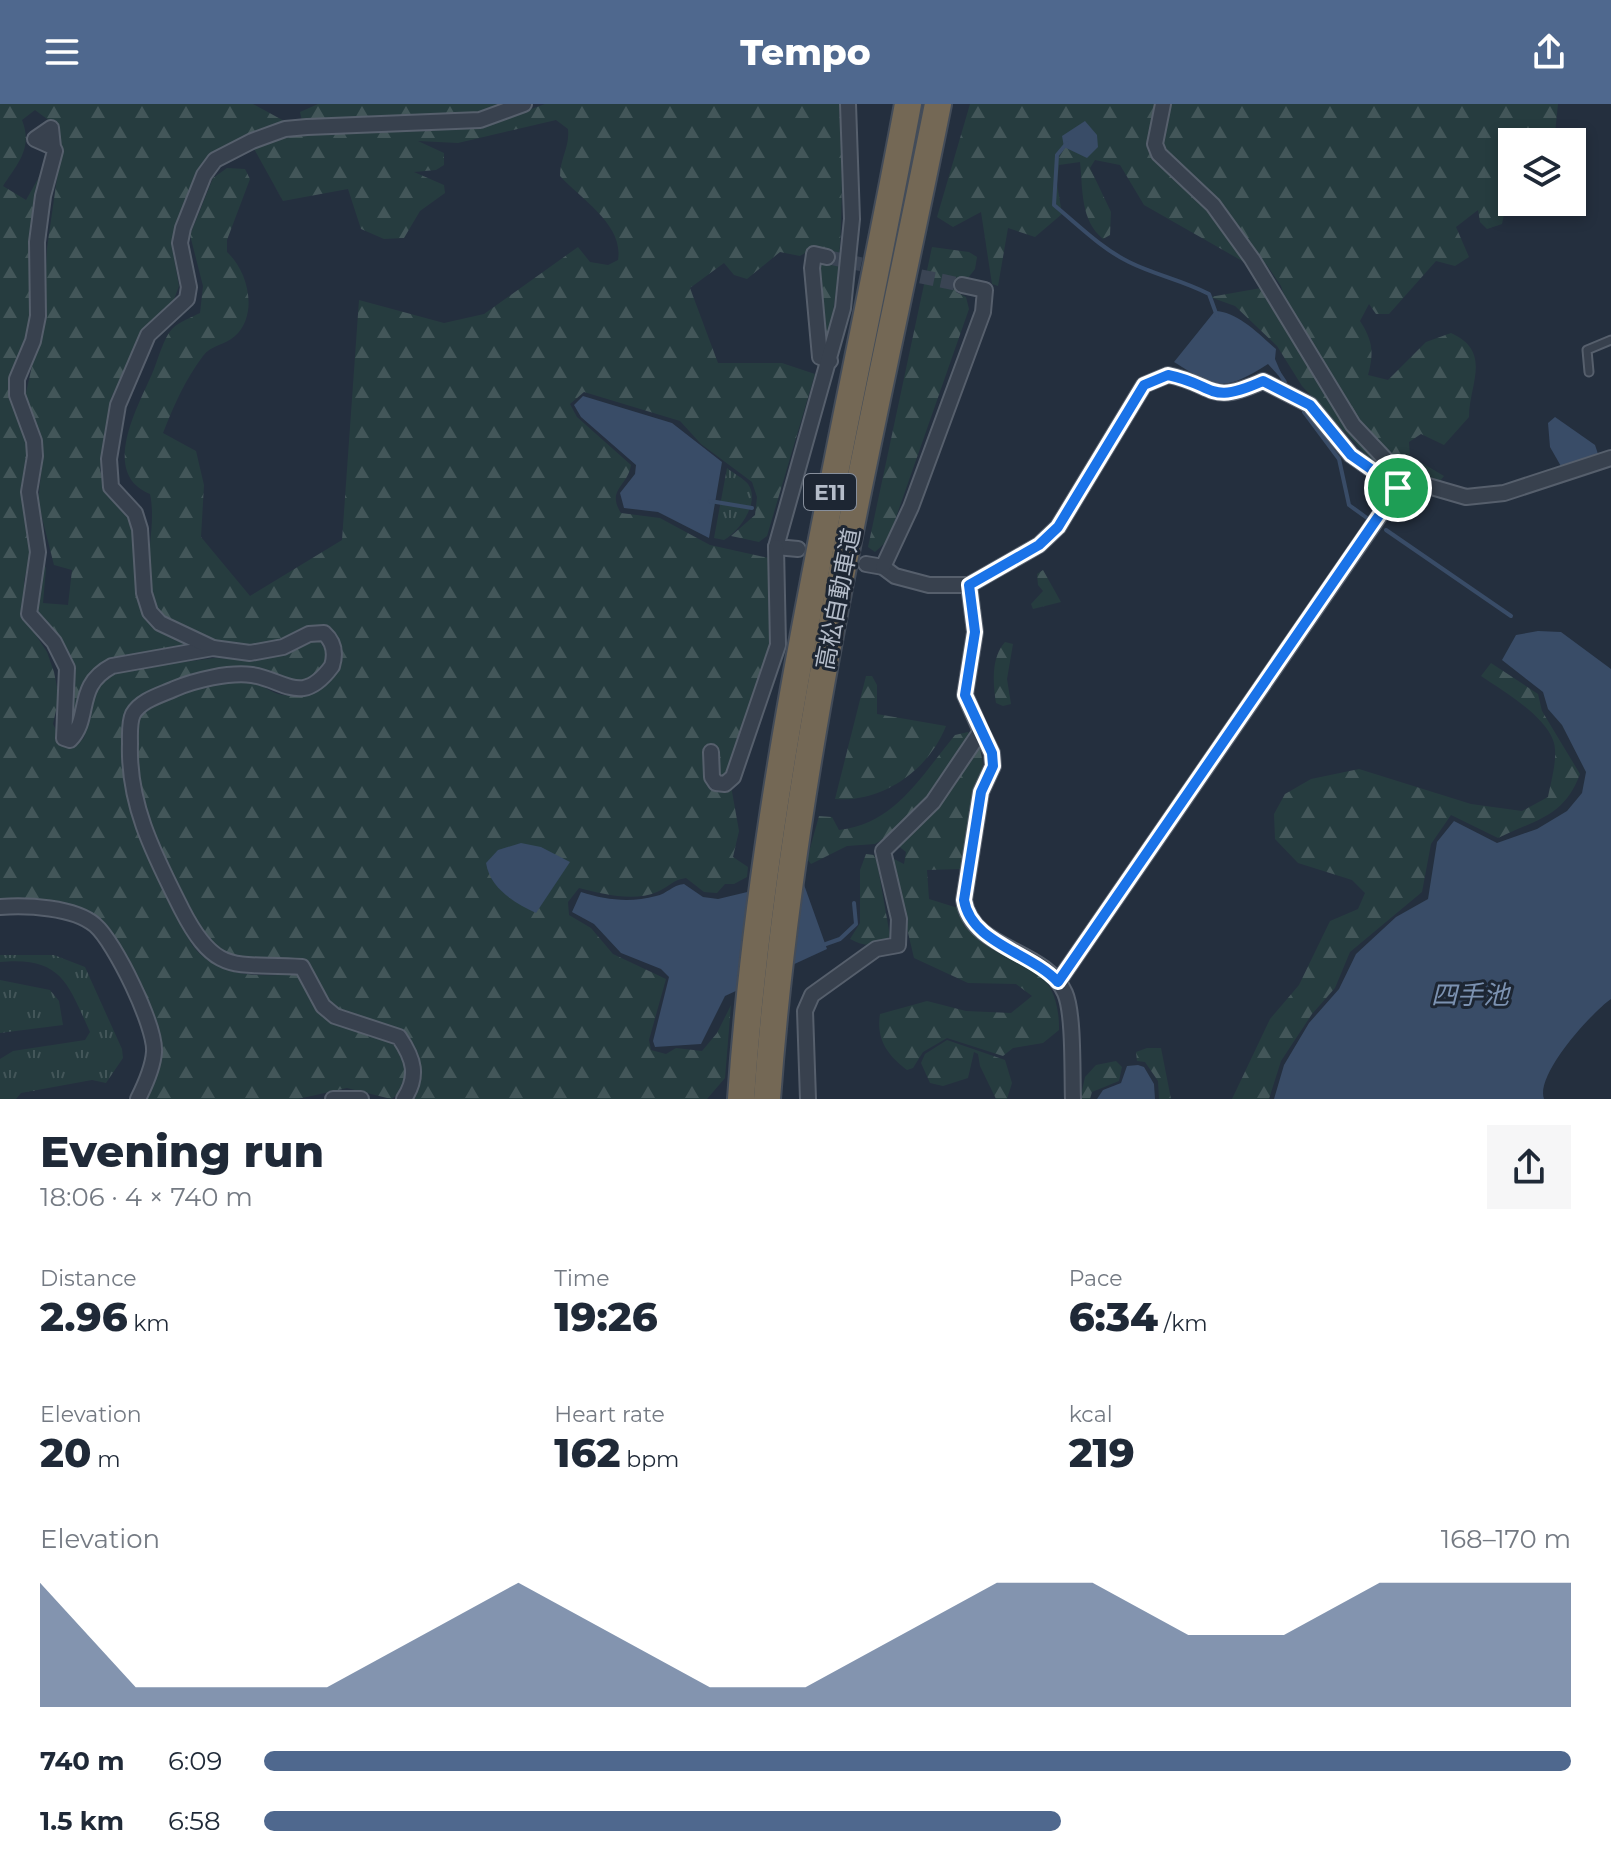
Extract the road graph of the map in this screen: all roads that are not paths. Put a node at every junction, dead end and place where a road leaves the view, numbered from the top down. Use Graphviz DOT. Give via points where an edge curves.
graph roads {
  1 [pos="524,104"];
  2 [pos="848,104"];
  3 [pos="898,104"];
  4 [pos="908,104"];
  5 [pos="938,104"];
  6 [pos="1163,104"];
  7 [pos="53,147"];
  8 [pos="827,257"];
  9 [pos="878,266"];
  10 [pos="962,285"];
  11 [pos="1611,340"];
  12 [pos="830,361"];
  13 [pos="1589,372"];
  14 [pos="1611,458"];
  15 [pos="1401,484"];
  16 [pos="776,547"];
  17 [pos="798,549"];
  18 [pos="866,564"];
  19 [pos="883,567"];
  20 [pos="969,585"];
  21 [pos="213,648"];
  22 [pos="981,731"];
  23 [pos="711,752"];
  24 [pos="0,907"];
  25 [pos="1058,982"];
  26 [pos="138,1099"];
  27 [pos="333,1099"];
  28 [pos="361,1099"];
  29 [pos="404,1099"];
  30 [pos="741,1099"];
  31 [pos="767,1099"];
  32 [pos="808,1099"];
  33 [pos="1073,1099"];
  1 -- 21 [label="street" via="480,120 285,129 230,151 204,175 180,243 187,299 148,335 123,391 108,474 140,529 150,612 160,623"];
  2 -- 12 [label="street" via="852,219 843,308"];
  3 -- 9 [label="highway"];
  4 -- 9 [label="highway, 高松自動車道 / E11"];
  5 -- 31 [label="highway, 高松自動車道 / E11" via="804,774 775,987"];
  6 -- 15 [label="street" via="1155,144 1159,154 1213,205 1353,425"];
  7 -- 21 [label="street" via="37,242 38,316 17,379 17,395 35,456 29,492 38,552 29,614 54,642 67,668 64,738 75,735 83,701 99,673 112,666"];
  8 -- 12 [label="street" via="814,254 812,268 820,357"];
  9 -- 30 [label="highway, 高松自動車道 / E11" via="791,693 761,881"];
  10 -- 19 [label="street" via="985,290 983,312 911,507"];
  11 -- 13 [label="lane" via="1587,350"];
  12 -- 16 [label="street"];
  14 -- 15 [label="street" via="1504,493 1466,497"];
  15 -- 20 [label="street" via="1351,455 1310,405 1263,381 1219,395 1168,375 1144,385 1058,527 1039,545"];
  15 -- 25 [label="street"];
  16 -- 17 [label="street"];
  16 -- 23 [label="street" via="778,645 733,777 725,784 712,777"];
  18 -- 19 [label="street"];
  19 -- 20 [label="street" via="895,576 929,585"];
  20 -- 22 [label="street" via="975,632 965,695"];
  21 -- 29 [label="street" via="250,653 318,633 329,639 335,658 327,673 298,688 250,675 187,684 140,706 130,725 131,782 152,849 200,941 214,954 249,968 302,967 323,1006 335,1016 399,1037 414,1066"];
  22 -- 25 [label="street" via="993,766 981,792 964,900 966,917"];
  22 -- 32 [label="street" via="933,802 883,851 899,919 898,945 876,949 812,995 805,1011"];
  24 -- 26 [label="street" via="78,915 110,942 152,1031 154,1053"];
  25 -- 33 [label="street" via="1069,1012"];
  27 -- 28 [label="street"];
}
